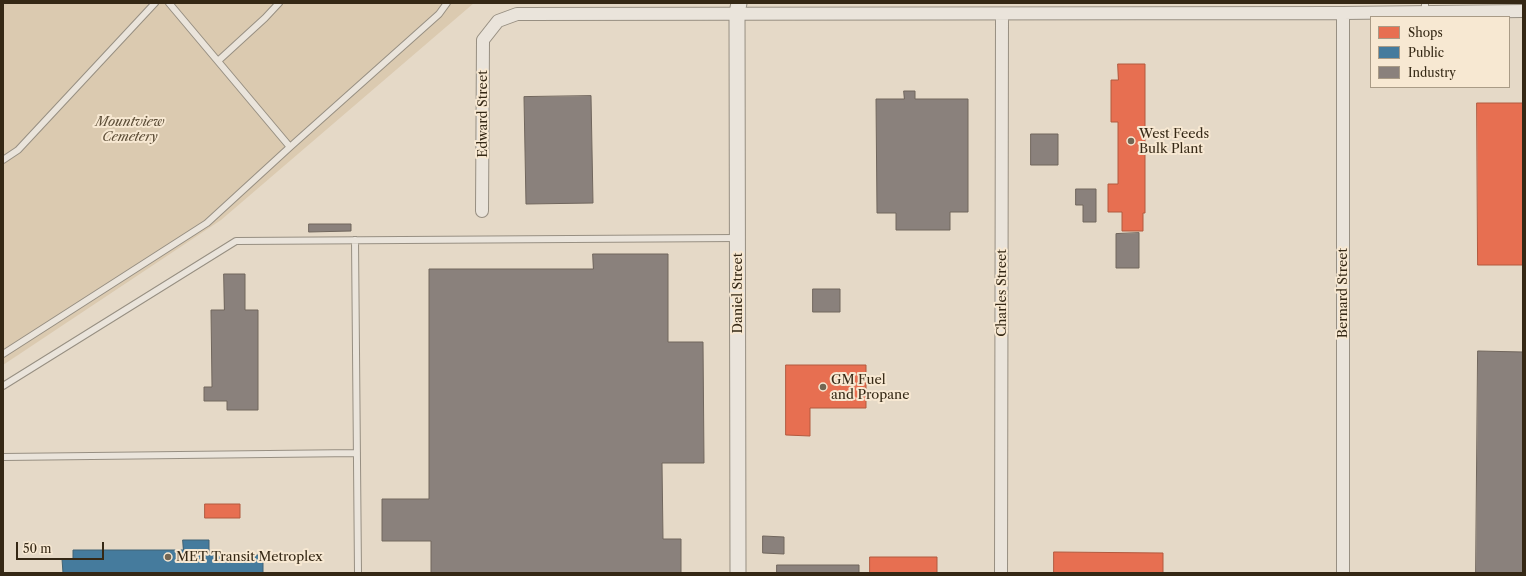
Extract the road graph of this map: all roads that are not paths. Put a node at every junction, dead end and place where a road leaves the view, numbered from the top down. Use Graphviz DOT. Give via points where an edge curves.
graph roads {
  1 [pos="155,3"];
  2 [pos="169,3"];
  3 [pos="279,3"];
  4 [pos="447,3"];
  5 [pos="1425,7"];
  6 [pos="738,8"];
  7 [pos="1523,11"];
  8 [pos="1343,13"];
  9 [pos="1002,14"];
  10 [pos="218,61"];
  11 [pos="290,147"];
  12 [pos="3,160"];
  13 [pos="482,211"];
  14 [pos="738,238"];
  15 [pos="355,240"];
  16 [pos="3,354"];
  17 [pos="3,386"];
  18 [pos="357,453"];
  19 [pos="3,457"];
  20 [pos="358,573"];
  21 [pos="738,573"];
  22 [pos="1001,573"];
  23 [pos="1343,573"];
  1 -- 12 [label="lane" via="18,150"];
  2 -- 10 [label="lane"];
  3 -- 10 [label="lane"];
  4 -- 11 [label="lane" via="439,14"];
  5 -- 7 [label="street"];
  5 -- 8 [label="street"];
  6 -- 9 [label="street"];
  6 -- 13 [label="street, Edward Street" via="517,14 498,21 484,40"];
  6 -- 14 [label="street, Daniel Street"];
  8 -- 9 [label="street"];
  8 -- 23 [label="street, Bernard Street"];
  9 -- 22 [label="street, Charles Street"];
  10 -- 11 [label="lane"];
  11 -- 16 [label="lane" via="207,223"];
  14 -- 15 [label="lane"];
  14 -- 21 [label="street, Daniel Street"];
  15 -- 17 [label="lane" via="236,241"];
  15 -- 18 [label="lane"];
  18 -- 19 [label="lane"];
  18 -- 20 [label="lane"];
}
